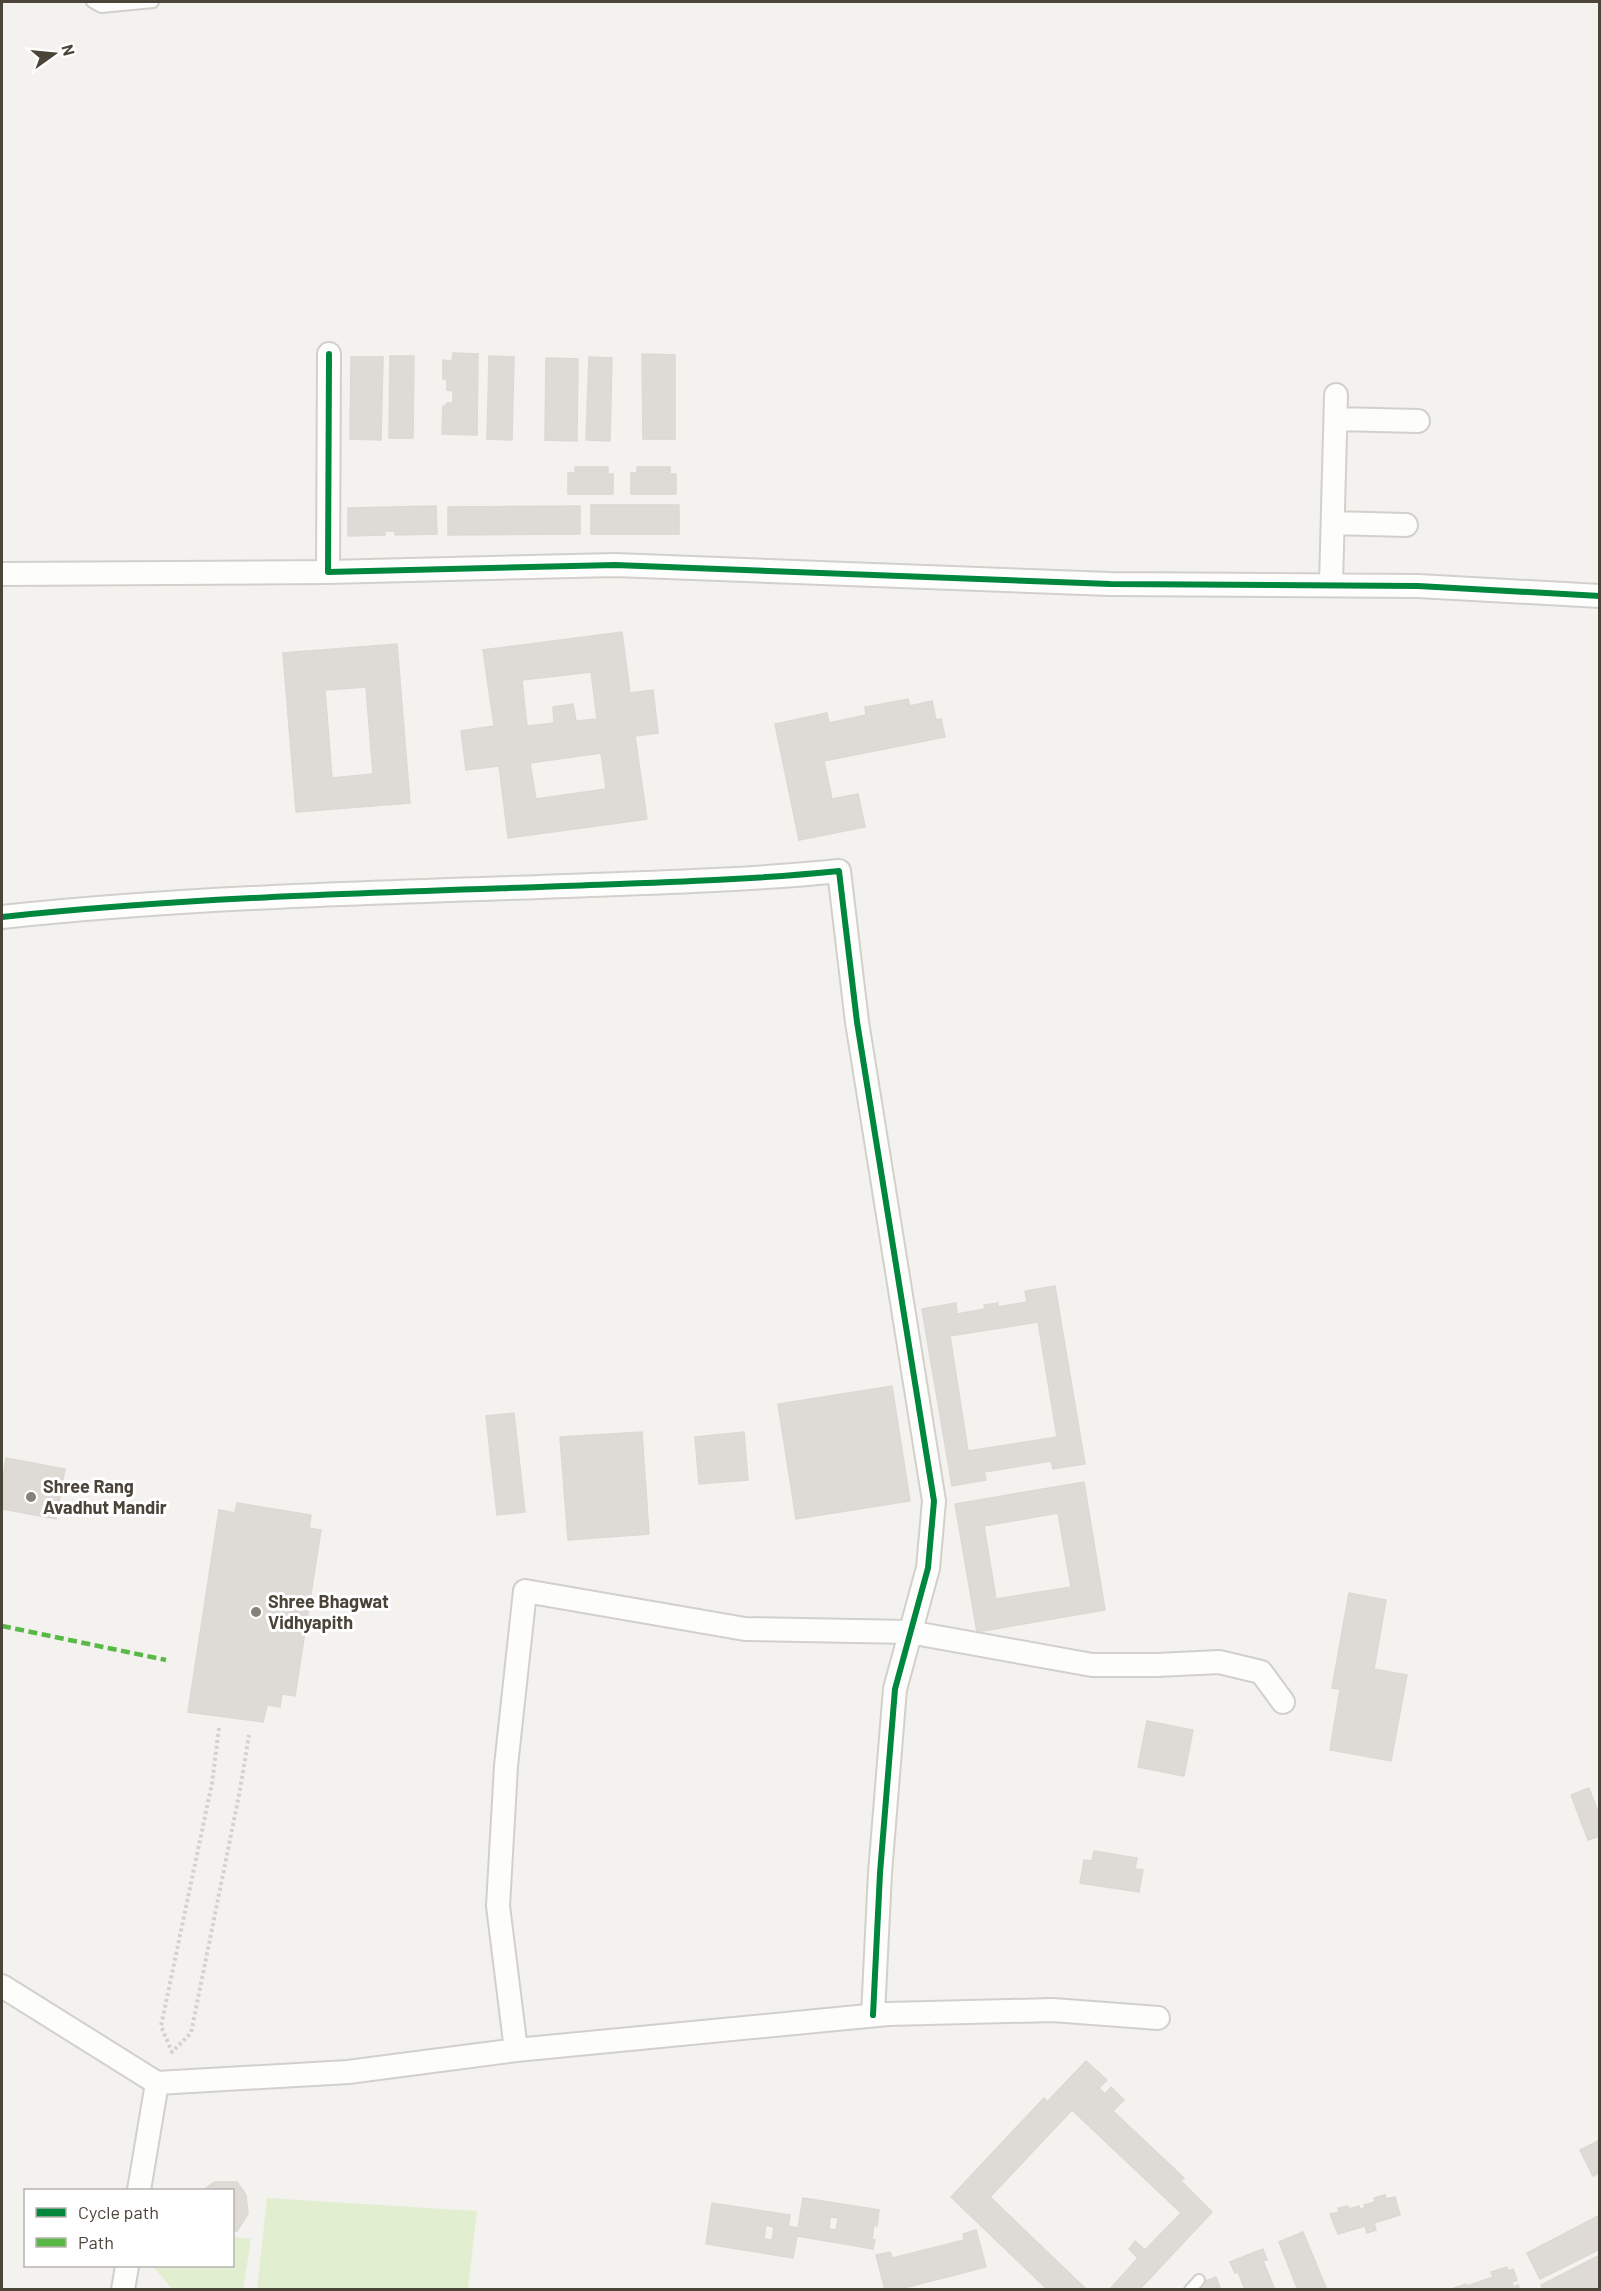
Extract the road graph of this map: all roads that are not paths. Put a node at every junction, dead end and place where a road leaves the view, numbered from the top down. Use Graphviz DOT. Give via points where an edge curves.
graph roads {
  1 [pos="92,2"];
  2 [pos="153,2"];
  3 [pos="329,354"];
  4 [pos="1336,395"];
  5 [pos="1336,419"];
  6 [pos="1418,421"];
  7 [pos="1333,523"];
  8 [pos="1406,525"];
  9 [pos="328,572"];
  10 [pos="2,574"];
  11 [pos="1331,585"];
  12 [pos="1599,596"];
  13 [pos="2,917"];
  14 [pos="909,1632"];
  15 [pos="1283,1702"];
  16 [pos="2,1986"];
  17 [pos="873,2015"];
  18 [pos="1158,2018"];
  19 [pos="516,2050"];
  20 [pos="157,2083"];
  21 [pos="139,2189"];
  22 [pos="127,2267"];
  23 [pos="1199,2280"];
  24 [pos="123,2289"];
  25 [pos="1190,2289"];
  1 -- 2 [label="lane" via="101,7"];
  3 -- 9 [label="street"];
  4 -- 5 [label="street"];
  5 -- 6 [label="street"];
  5 -- 7 [label="street"];
  7 -- 8 [label="street"];
  7 -- 11 [label="street"];
  9 -- 10 [label="street"];
  9 -- 11 [label="street" via="615,565 1110,584"];
  11 -- 12 [label="street"];
  13 -- 14 [label="street" via="75,909 329,895 765,879 839,871 856,1022 934,1501 928,1568"];
  14 -- 15 [label="street" via="1092,1665 1219,1662 1261,1672"];
  14 -- 17 [label="street" via="895,1689"];
  14 -- 19 [label="street" via="745,1629 525,1592 506,1766 498,1906"];
  16 -- 20 [label="street"];
  17 -- 18 [label="street" via="1053,2010"];
  17 -- 19 [label="street"];
  19 -- 20 [label="street" via="348,2072"];
  20 -- 21 [label="street"];
  22 -- 24 [label="street"];
  23 -- 25 [label="lane"];
}
